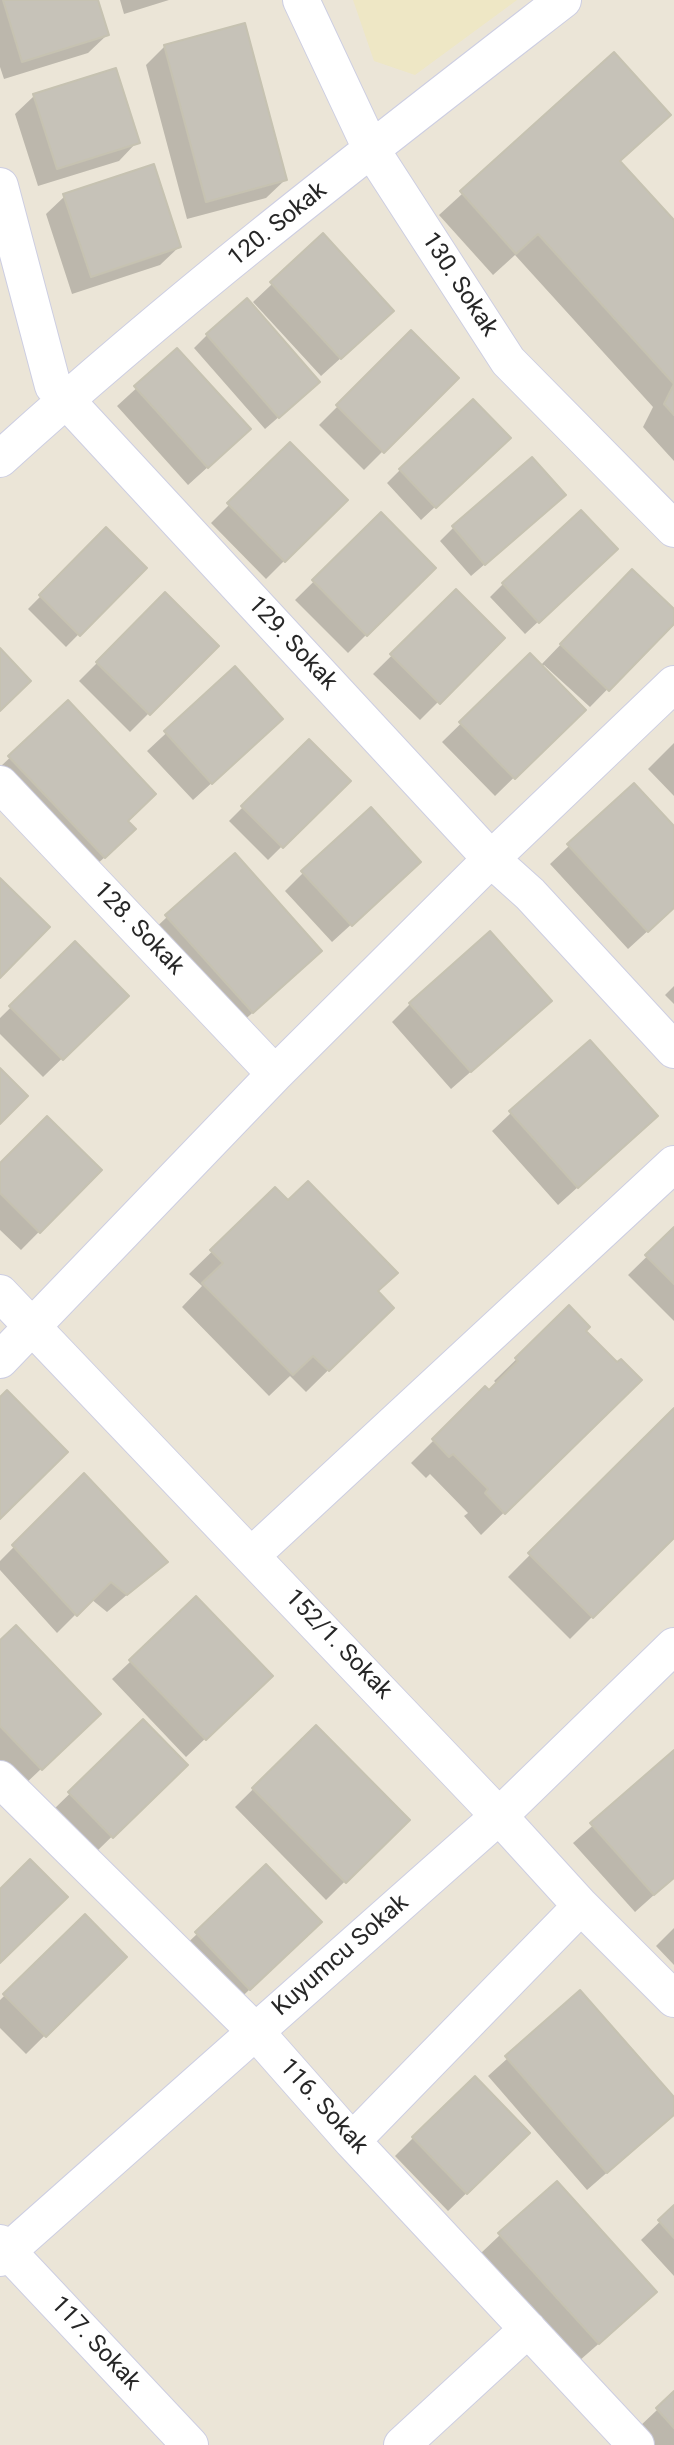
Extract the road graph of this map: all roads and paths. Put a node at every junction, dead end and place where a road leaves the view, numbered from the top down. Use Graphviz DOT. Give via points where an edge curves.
graph roads {
  1 [pos="301,0"];
  2 [pos="563,0"];
  3 [pos="371,149"];
  4 [pos="0,186"];
  5 [pos="66,399"];
  6 [pos="0,459"];
  7 [pos="674,529"];
  8 [pos="674,684"];
  9 [pos="0,784"];
  10 [pos="491,859"];
  11 [pos="674,1050"];
  12 [pos="275,1074"];
  13 [pos="674,1164"];
  14 [pos="0,1293"];
  15 [pos="33,1328"];
  16 [pos="0,1360"];
  17 [pos="252,1555"];
  18 [pos="674,1646"];
  19 [pos="0,1779"];
  20 [pos="499,1816"];
  21 [pos="581,1906"];
  22 [pos="674,1999"];
  23 [pos="255,2031"];
  24 [pos="352,2141"];
  25 [pos="2,2250"];
  26 [pos="528,2329"];
  27 [pos="190,2445"];
  28 [pos="402,2445"];
  29 [pos="636,2445"];
  1 -- 3 [label="street, 130. Sokak"];
  2 -- 3 [label="street, 120. Sokak"];
  3 -- 5 [label="street, 120. Sokak"];
  3 -- 7 [label="street, 130. Sokak" via="508,361"];
  4 -- 5 [label="street, 129. Sokak" via="53,386"];
  5 -- 6 [label="street, 120. Sokak"];
  5 -- 10 [label="street, 129. Sokak"];
  8 -- 10 [label="street"];
  9 -- 12 [label="street, 128. Sokak"];
  10 -- 11 [label="street, 129. Sokak"];
  10 -- 12 [label="street"];
  12 -- 15 [label="street"];
  13 -- 17 [label="street"];
  14 -- 15 [label="street, 152/1. Sokak"];
  15 -- 16 [label="street"];
  15 -- 17 [label="street, 152/1. Sokak"];
  17 -- 20 [label="street, 152/1. Sokak"];
  18 -- 20 [label="street, Kuyumcu Sokak"];
  19 -- 23 [label="street, 116. Sokak"];
  20 -- 21 [label="street, 152/1. Sokak"];
  20 -- 23 [label="street, Kuyumcu Sokak"];
  21 -- 22 [label="street, 152/1. Sokak"];
  21 -- 24 [label="street"];
  23 -- 24 [label="street, 116. Sokak"];
  23 -- 25 [label="street, Kuyumcu Sokak"];
  24 -- 26 [label="street, 116. Sokak"];
  25 -- 27 [label="street, 117. Sokak"];
  26 -- 28 [label="street"];
  26 -- 29 [label="street, 116. Sokak"];
}
